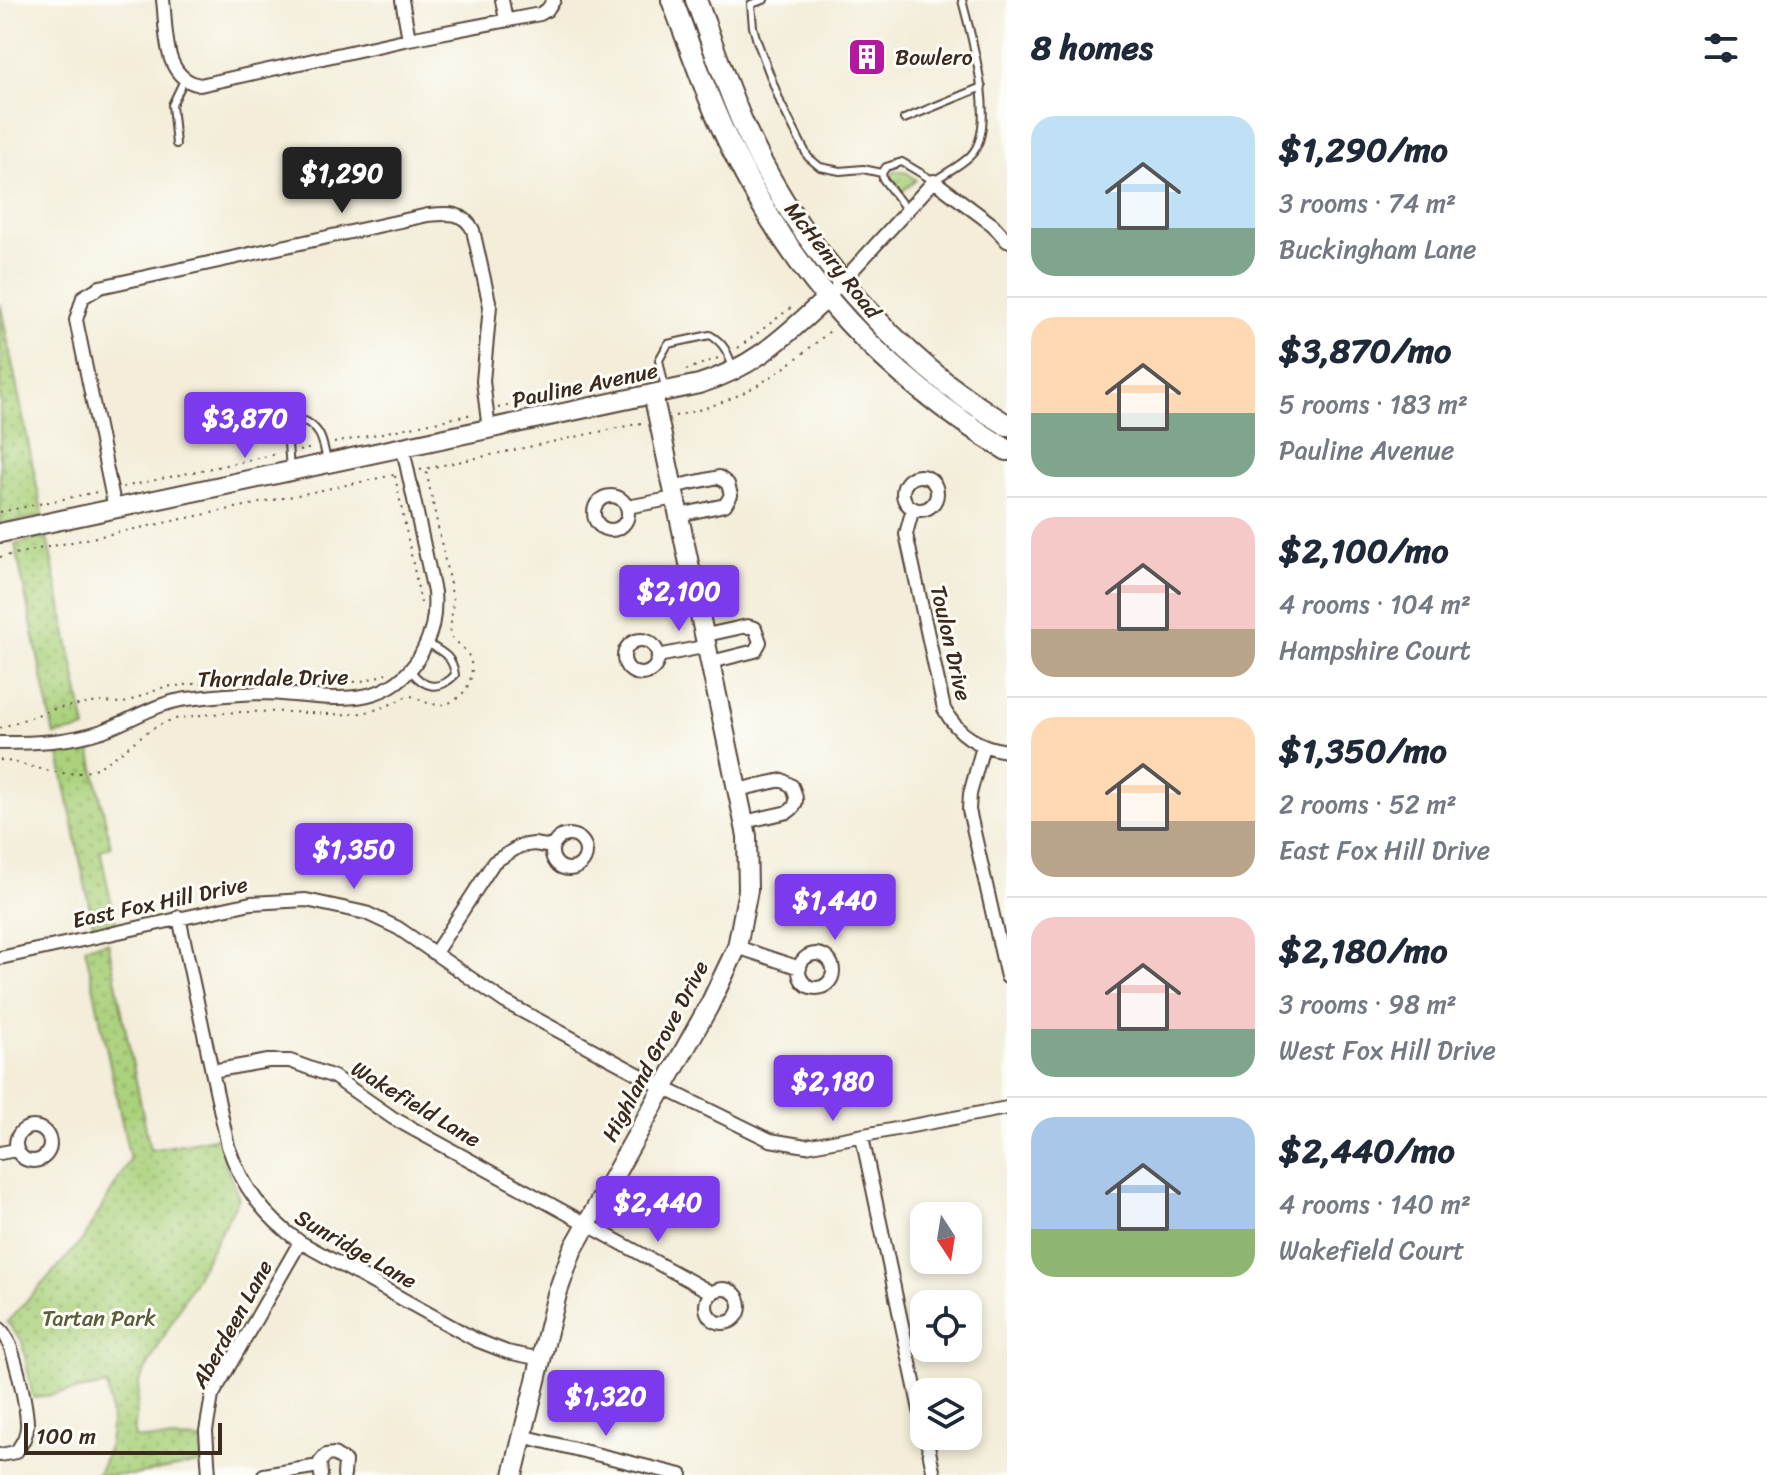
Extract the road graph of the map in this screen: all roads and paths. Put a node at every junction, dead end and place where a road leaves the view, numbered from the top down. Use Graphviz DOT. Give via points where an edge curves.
graph roads {
  1 [pos="163,0"];
  2 [pos="402,0"];
  3 [pos="502,0"];
  4 [pos="554,0"];
  5 [pos="672,0"];
  6 [pos="696,0"];
  7 [pos="764,0"];
  8 [pos="962,0"];
  9 [pos="506,20"];
  10 [pos="409,39"];
  11 [pos="184,80"];
  12 [pos="982,87"];
  13 [pos="904,119"];
  14 [pos="176,144"];
  15 [pos="882,173"];
  16 [pos="934,181"];
  17 [pos="906,209"];
  18 [pos="1007,241"];
  19 [pos="844,282"];
  20 [pos="828,297"];
  21 [pos="794,306"];
  22 [pos="832,329"];
  23 [pos="728,353"];
  24 [pos="735,372"];
  25 [pos="660,387"];
  26 [pos="487,410"];
  27 [pos="658,420"];
  28 [pos="1007,425"];
  29 [pos="489,430"];
  30 [pos="323,445"];
  31 [pos="403,449"];
  32 [pos="1007,450"];
  33 [pos="287,452"];
  34 [pos="328,464"];
  35 [pos="290,472"];
  36 [pos="408,472"];
  37 [pos="111,489"];
  38 [pos="675,500"];
  39 [pos="627,507"];
  40 [pos="913,508"];
  41 [pos="115,509"];
  42 [pos="0,512"];
  43 [pos="0,533"];
  44 [pos="0,557"];
  45 [pos="422,609"];
  46 [pos="427,643"];
  47 [pos="708,648"];
  48 [pos="658,656"];
  49 [pos="393,668"];
  50 [pos="411,671"];
  51 [pos="325,683"];
  52 [pos="95,703"];
  53 [pos="289,712"];
  54 [pos="0,728"];
  55 [pos="0,743"];
  56 [pos="983,746"];
  57 [pos="1007,751"];
  58 [pos="0,760"];
  59 [pos="737,790"];
  60 [pos="744,822"];
  61 [pos="553,847"];
  62 [pos="179,917"];
  63 [pos="737,947"];
  64 [pos="435,953"];
  65 [pos="0,958"];
  66 [pos="800,968"];
  67 [pos="1007,977"];
  68 [pos="212,1071"];
  69 [pos="664,1088"];
  70 [pos="1007,1108"];
  71 [pos="862,1137"];
  72 [pos="16,1150"];
  73 [pos="0,1153"];
  74 [pos="587,1226"];
  75 [pos="300,1242"];
  76 [pos="712,1293"];
  77 [pos="0,1329"];
  78 [pos="541,1359"];
  79 [pos="913,1378"];
  80 [pos="522,1436"];
  81 [pos="929,1450"];
  82 [pos="0,1455"];
  83 [pos="320,1471"];
  84 [pos="209,1475"];
  85 [pos="264,1475"];
  86 [pos="344,1475"];
  87 [pos="513,1475"];
  88 [pos="681,1475"];
  89 [pos="934,1475"];
  1 -- 11 [label="street" via="173,68"];
  2 -- 10 [label="street"];
  3 -- 9 [label="street"];
  4 -- 9 [label="street" via="540,14"];
  5 -- 20 [label="main road, McHenry Road" via="733,152 774,227"];
  6 -- 19 [label="main road, McHenry Road" via="767,170 819,254"];
  7 -- 15 [label="lane" via="751,4 753,27 801,147 820,167"];
  8 -- 12 [label="lane"];
  9 -- 10 [label="street"];
  10 -- 11 [label="street" via="200,85"];
  11 -- 14 [label="lane" via="172,105"];
  12 -- 13 [label="lane"];
  12 -- 16 [label="lane" via="981,140 971,156"];
  15 -- 16 [label="lane" via="902,162"];
  15 -- 17 [label="lane"];
  16 -- 17 [label="street"];
  16 -- 18 [label="street"];
  17 -- 19 [label="street"];
  19 -- 20 [label="street"];
  19 -- 28 [label="main road, McHenry Road" via="886,330"];
  20 -- 24 [label="street, Pauline Avenue" via="772,348"];
  20 -- 32 [label="main road, McHenry Road" via="893,368"];
  21 -- 23 [label="path"];
  22 -- 27 [label="path" via="755,388 712,407"];
  23 -- 24 [label="lane"];
  23 -- 25 [label="path" via="672,374"];
  23 -- 25 [label="lane" via="710,335 668,344 659,360"];
  24 -- 25 [label="street, Pauline Avenue" via="699,384"];
  25 -- 26 [label="path"];
  25 -- 27 [label="street, Highland Grove Drive"];
  25 -- 29 [label="street, Pauline Avenue"];
  26 -- 29 [label="street"];
  26 -- 30 [label="path"];
  26 -- 37 [label="street" via="483,381 490,306 473,230 467,219 454,213 428,215 100,287 83,297 76,320"];
  27 -- 36 [label="path"];
  27 -- 38 [label="street, Highland Grove Drive"];
  29 -- 31 [label="street, Pauline Avenue"];
  30 -- 33 [label="path"];
  30 -- 33 [label="lane" via="305,421 287,430"];
  30 -- 34 [label="lane"];
  31 -- 34 [label="street, Pauline Avenue"];
  31 -- 36 [label="street, Thorndale Drive"];
  33 -- 35 [label="lane"];
  33 -- 37 [label="path"];
  34 -- 35 [label="street, Pauline Avenue"];
  35 -- 41 [label="street, Pauline Avenue"];
  36 -- 46 [label="street, Thorndale Drive" via="434,592"];
  37 -- 41 [label="street"];
  37 -- 42 [label="path"];
  38 -- 39 [label="street"];
  38 -- 47 [label="street, Highland Grove Drive"];
  40 -- 56 [label="street, Toulon Drive" via="906,534 941,701 964,737"];
  41 -- 43 [label="street, Pauline Avenue"];
  44 -- 45 [label="path" via="394,475"];
  46 -- 50 [label="street, Thorndale Drive"];
  46 -- 50 [label="lane" via="448,655 455,675 445,685 430,686"];
  47 -- 48 [label="street"];
  47 -- 59 [label="street, Highland Grove Drive"];
  49 -- 51 [label="path" via="363,681"];
  50 -- 55 [label="street, Thorndale Drive" via="399,682 358,698 260,693 187,699 160,704 69,740"];
  52 -- 54 [label="path" via="57,708"];
  53 -- 58 [label="path" via="167,721 81,772 60,773"];
  56 -- 57 [label="street, Toulon Drive"];
  56 -- 67 [label="street" via="969,810"];
  59 -- 60 [label="street, Highland Grove Drive"];
  59 -- 60 [label="street" via="782,780 792,786 797,801 788,812"];
  60 -- 63 [label="street, Highland Grove Drive" via="748,890"];
  61 -- 64 [label="street" via="520,846 494,862"];
  62 -- 64 [label="street, East Fox Hill Drive" via="251,903 306,900 366,913"];
  62 -- 65 [label="street, East Fox Hill Drive"];
  62 -- 68 [label="street, Sunridge Lane"];
  63 -- 66 [label="street"];
  63 -- 69 [label="street, Highland Grove Drive"];
  64 -- 69 [label="street, East Fox Hill Drive" via="505,1002"];
  68 -- 74 [label="street, Wakefield Lane" via="268,1061 308,1066"];
  68 -- 75 [label="street, Sunridge Lane" via="237,1174 276,1225"];
  69 -- 71 [label="street, East Fox Hill Drive" via="770,1140 806,1146"];
  69 -- 74 [label="street, Highland Grove Drive"];
  70 -- 71 [label="street, East Fox Hill Drive"];
  71 -- 79 [label="street"];
  72 -- 73 [label="street"];
  74 -- 76 [label="street, Wakefield Lane"];
  74 -- 78 [label="street, Highland Grove Drive" via="557,1294"];
  75 -- 78 [label="street, Sunridge Lane" via="476,1340"];
  75 -- 84 [label="street, Aberdeen Lane" via="212,1396 206,1431"];
  77 -- 82 [label="street" via="11,1346 28,1423 16,1452"];
  78 -- 80 [label="street, Highland Grove Drive"];
  80 -- 87 [label="street, Highland Grove Drive"];
  80 -- 88 [label="street"];
  81 -- 89 [label="street"];
  83 -- 85 [label="street"];
  83 -- 86 [label="street" via="326,1455 334,1454 345,1461"];
}
